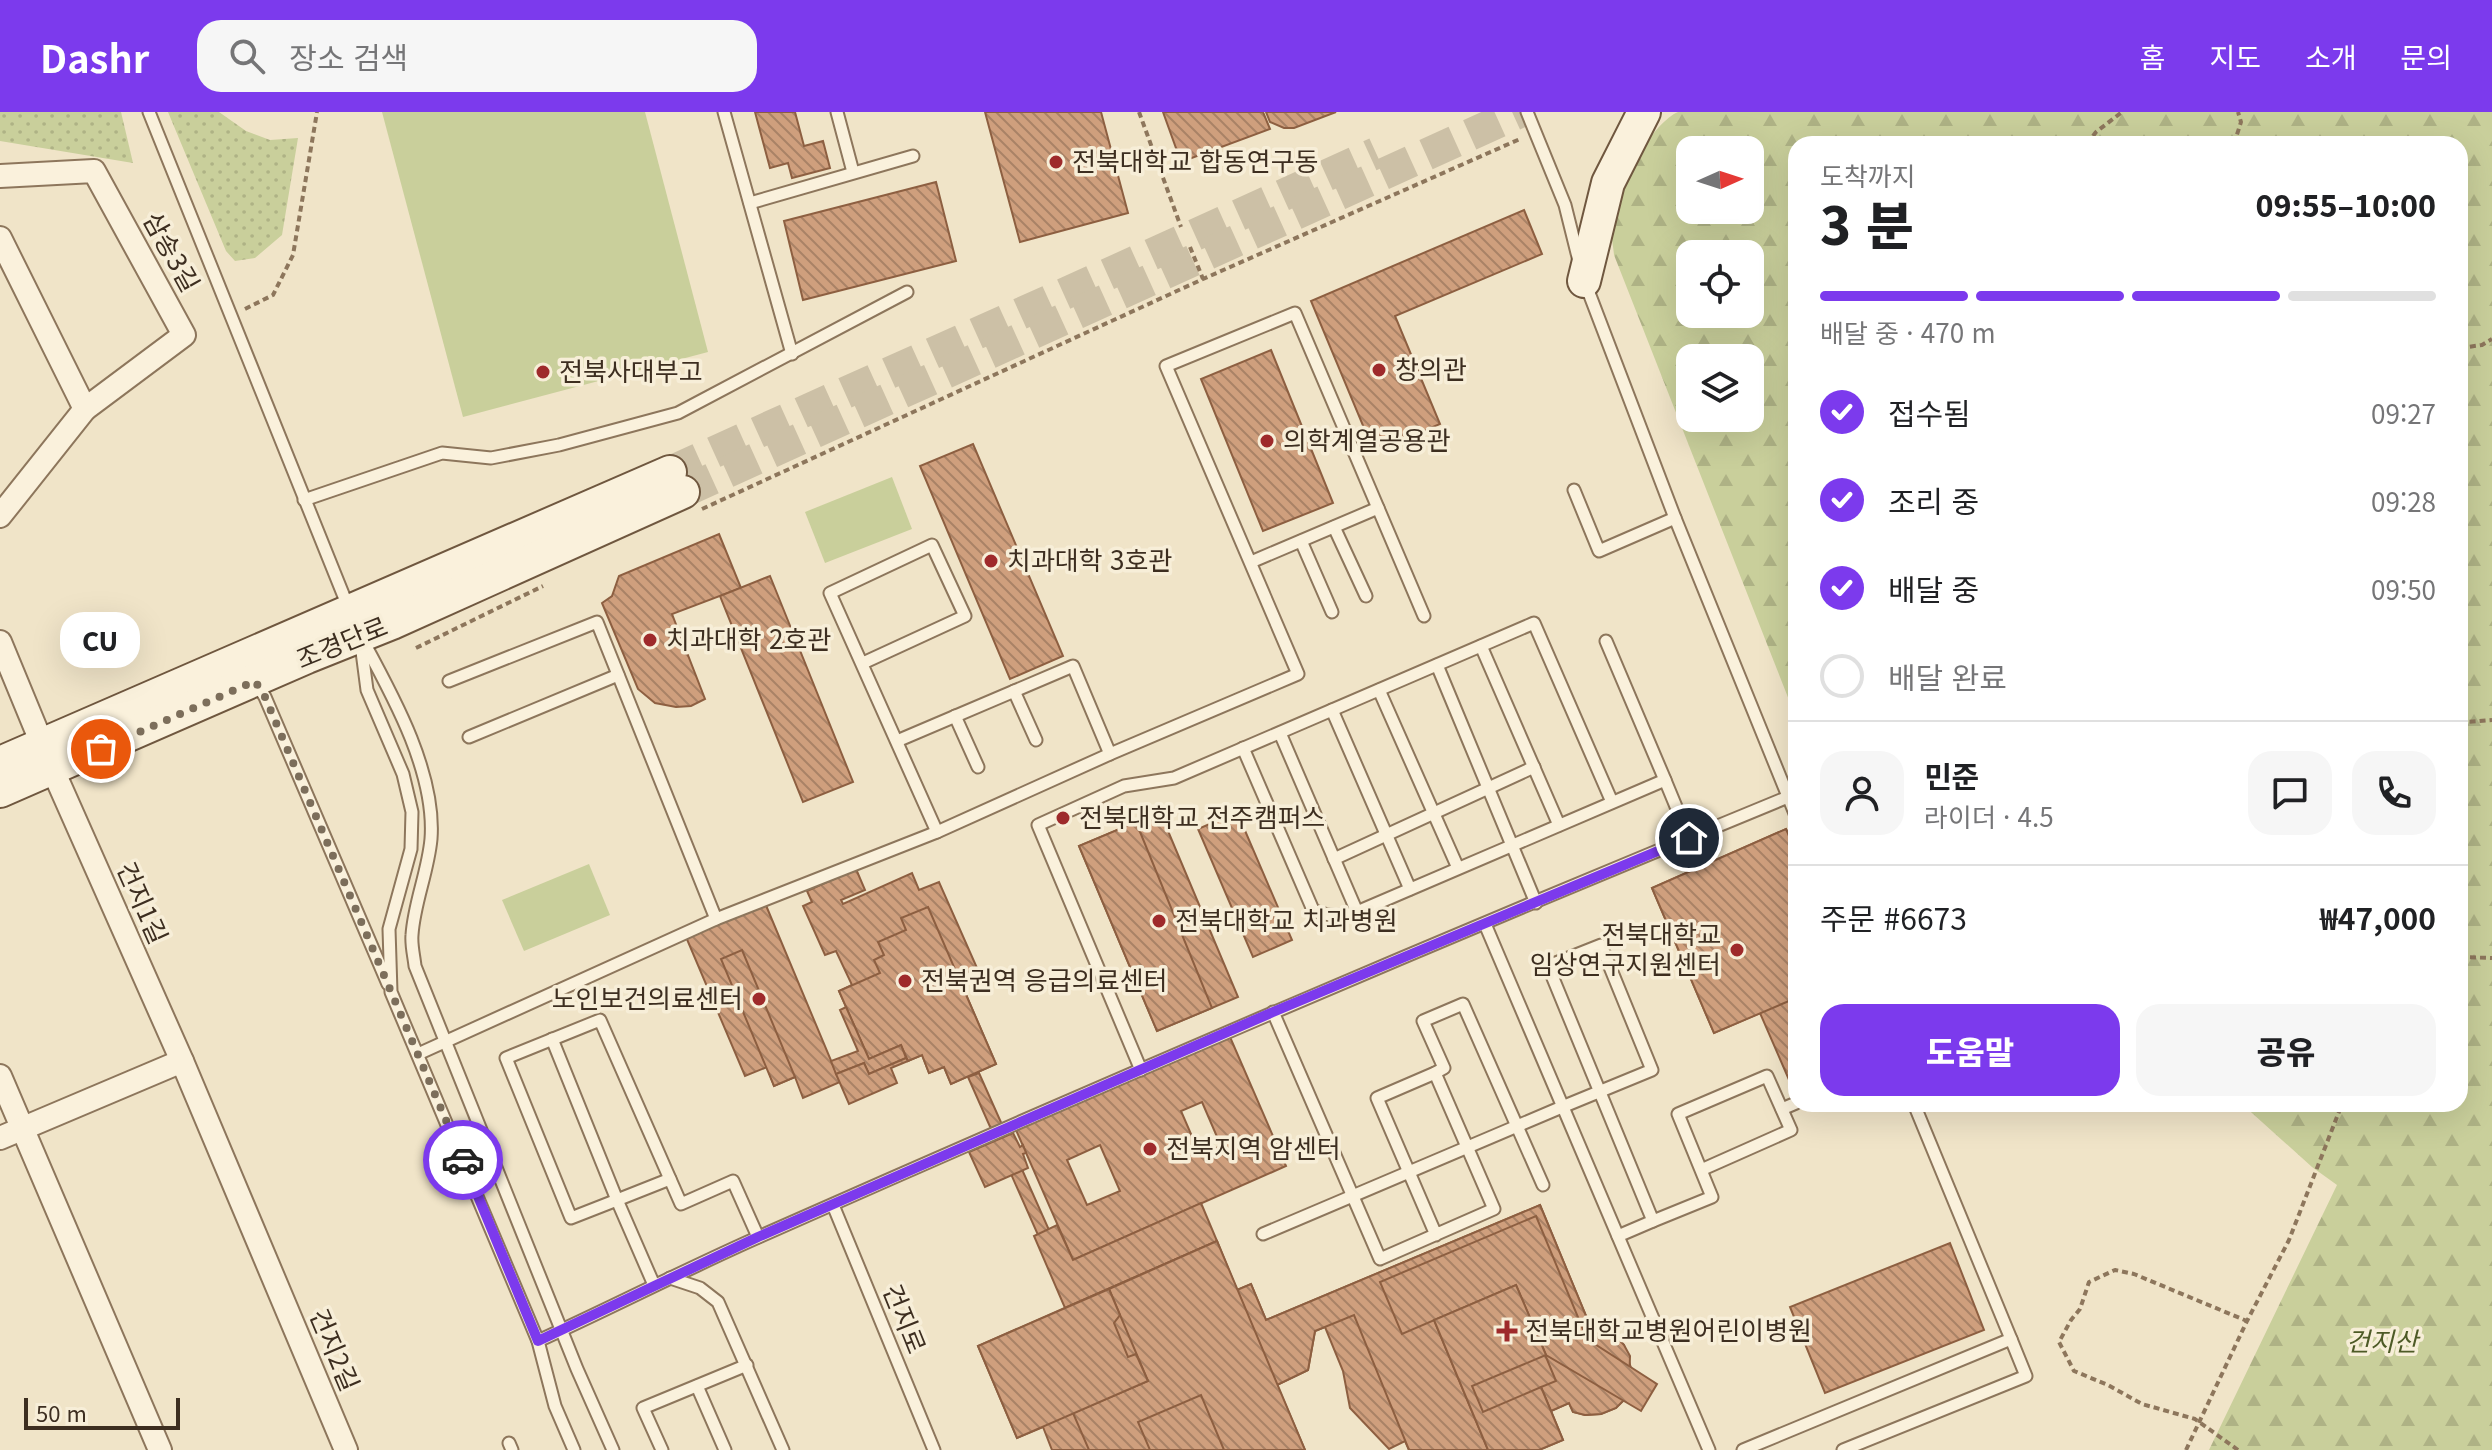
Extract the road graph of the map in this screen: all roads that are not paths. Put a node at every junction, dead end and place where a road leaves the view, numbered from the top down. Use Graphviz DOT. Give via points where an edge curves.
graph roads {
  1 [pos="149,112"];
  2 [pos="724,112"];
  3 [pos="837,112"];
  4 [pos="1527,112"];
  5 [pos="1644,112"];
  6 [pos="913,156"];
  7 [pos="853,172"];
  8 [pos="0,176"];
  9 [pos="750,203"];
  10 [pos="0,238"];
  11 [pos="1584,281"];
  12 [pos="907,292"];
  13 [pos="792,354"];
  14 [pos="85,409"];
  15 [pos="1574,490"];
  16 [pos="685,491"];
  17 [pos="304,500"];
  18 [pos="1378,508"];
  19 [pos="0,516"];
  20 [pos="1675,518"];
  21 [pos="1334,527"];
  22 [pos="1301,541"];
  23 [pos="1251,562"];
  24 [pos="1366,596"];
  25 [pos="1332,612"];
  26 [pos="1424,616"];
  27 [pos="355,624"];
  28 [pos="1606,641"];
  29 [pos="0,642"];
  30 [pos="1481,646"];
  31 [pos="863,663"];
  32 [pos="1437,665"];
  33 [pos="618,675"];
  34 [pos="255,681"];
  35 [pos="449,681"];
  36 [pos="1379,690"];
  37 [pos="1014,691"];
  38 [pos="1332,710"];
  39 [pos="955,716"];
  40 [pos="1280,733"];
  41 [pos="469,737"];
  42 [pos="1036,740"];
  43 [pos="897,741"];
  44 [pos="1243,748"];
  45 [pos="1110,754"];
  46 [pos="47,756"];
  47 [pos="0,763"];
  48 [pos="978,767"];
  49 [pos="1534,767"];
  50 [pos="1665,780"];
  51 [pos="1488,788"];
  52 [pos="0,791"];
  53 [pos="1788,797"];
  54 [pos="1612,802"];
  55 [pos="1434,813"];
  56 [pos="1559,825"];
  57 [pos="937,832"];
  58 [pos="1386,835"];
  59 [pos="1689,838"];
  60 [pos="1512,845"];
  61 [pos="1334,859"];
  62 [pos="1458,868"];
  63 [pos="1410,889"];
  64 [pos="1536,903"];
  65 [pos="1357,912"];
  66 [pos="716,919"];
  67 [pos="1485,924"];
  68 [pos="391,992"];
  69 [pos="1273,1012"];
  70 [pos="552,1039"];
  71 [pos="443,1041"];
  72 [pos="418,1054"];
  73 [pos="182,1061"];
  74 [pos="1141,1070"];
  75 [pos="1435,1073"];
  76 [pos="0,1076"];
  77 [pos="1600,1092"];
  78 [pos="1788,1106"];
  79 [pos="1562,1107"];
  80 [pos="1782,1109"];
  81 [pos="1917,1112"];
  82 [pos="1517,1126"];
  83 [pos="23,1129"];
  84 [pos="0,1138"];
  85 [pos="1467,1147"];
  86 [pos="1701,1170"];
  87 [pos="1408,1172"];
  88 [pos="670,1179"];
  89 [pos="1543,1185"];
  90 [pos="1352,1196"];
  91 [pos="617,1200"];
  92 [pos="833,1205"];
  93 [pos="1653,1221"];
  94 [pos="1263,1234"];
  95 [pos="1436,1235"];
  96 [pos="1618,1236"];
  97 [pos="758,1237"];
  98 [pos="271,1272"];
  99 [pos="670,1278"];
  100 [pos="654,1285"];
  101 [pos="562,1330"];
  102 [pos="2011,1339"];
  103 [pos="538,1341"];
  104 [pos="747,1365"];
  105 [pos="697,1386"];
  106 [pos="160,1450"];
  107 [pos="346,1450"];
  108 [pos="574,1450"];
  109 [pos="613,1450"];
  110 [pos="662,1450"];
  111 [pos="725,1450"];
  112 [pos="783,1450"];
  113 [pos="934,1450"];
  114 [pos="1709,1450"];
  115 [pos="1743,1450"];
  116 [pos="1843,1450"];
  1 -- 17 [label="lane"];
  2 -- 9 [label="lane"];
  3 -- 7 [label="lane"];
  4 -- 11 [label="lane" via="1565,205"];
  5 -- 11 [label="street" via="1608,183"];
  6 -- 7 [label="lane"];
  7 -- 9 [label="lane"];
  8 -- 14 [label="street, 삼송3길" via="94,171 184,335"];
  9 -- 13 [label="lane"];
  10 -- 14 [label="street"];
  11 -- 20 [label="lane"];
  12 -- 13 [label="lane"];
  13 -- 17 [label="lane" via="678,413 491,458 442,453"];
  14 -- 19 [label="street, 삼송3길"];
  15 -- 20 [label="lane" via="1599,551"];
  16 -- 27 [label="street, 조경단로"];
  17 -- 27 [label="lane"];
  18 -- 21 [label="lane"];
  18 -- 23 [label="lane" via="1295,313 1166,366"];
  18 -- 26 [label="lane"];
  20 -- 53 [label="lane"];
  21 -- 22 [label="lane"];
  21 -- 24 [label="lane"];
  22 -- 23 [label="lane"];
  22 -- 25 [label="lane"];
  23 -- 45 [label="lane" via="1298,674"];
  27 -- 34 [label="street, 조경단로"];
  27 -- 46 [label="street, 조경단로"];
  27 -- 68 [label="lane" via="367,690 403,774 412,812 411,849 389,929"];
  27 -- 71 [label="lane" via="414,749 430,796 431,839 412,936 415,966"];
  28 -- 50 [label="lane"];
  29 -- 46 [label="street, 건지1길"];
  30 -- 32 [label="lane"];
  30 -- 49 [label="lane"];
  30 -- 54 [label="lane" via="1534,623"];
  31 -- 31 [label="lane" via="830,593 932,545 965,616"];
  31 -- 43 [label="lane"];
  32 -- 36 [label="lane"];
  32 -- 51 [label="lane"];
  33 -- 35 [label="lane" via="597,622"];
  33 -- 41 [label="lane"];
  33 -- 66 [label="lane"];
  34 -- 46 [label="street, 조경단로"];
  34 -- 68 [label="lane"];
  36 -- 38 [label="lane"];
  36 -- 55 [label="lane"];
  37 -- 39 [label="lane"];
  37 -- 42 [label="lane"];
  37 -- 45 [label="lane" via="1073,666"];
  38 -- 40 [label="lane"];
  38 -- 58 [label="lane"];
  39 -- 43 [label="lane"];
  39 -- 48 [label="lane"];
  40 -- 44 [label="lane"];
  40 -- 61 [label="lane"];
  43 -- 57 [label="lane"];
  44 -- 65 [label="lane" via="1313,910 1327,916"];
  44 -- 74 [label="lane" via="1174,778 1124,786 1038,825"];
  45 -- 57 [label="lane"];
  46 -- 47 [label="street, 조경단로"];
  46 -- 52 [label="street, 조경단로"];
  46 -- 73 [label="street, 건지1길"];
  49 -- 51 [label="lane"];
  49 -- 56 [label="lane"];
  50 -- 54 [label="lane"];
  50 -- 59 [label="lane"];
  51 -- 55 [label="lane"];
  51 -- 60 [label="lane"];
  53 -- 59 [label="lane"];
  54 -- 56 [label="lane"];
  55 -- 58 [label="lane"];
  55 -- 62 [label="lane"];
  56 -- 60 [label="lane"];
  57 -- 66 [label="lane"];
  58 -- 61 [label="lane"];
  58 -- 63 [label="lane"];
  59 -- 64 [label="lane"];
  60 -- 62 [label="lane"];
  60 -- 64 [label="lane"];
  61 -- 65 [label="lane"];
  62 -- 63 [label="lane"];
  63 -- 65 [label="lane"];
  64 -- 67 [label="lane"];
  66 -- 71 [label="lane"];
  67 -- 69 [label="lane"];
  67 -- 79 [label="lane"];
  68 -- 72 [label="lane"];
  69 -- 74 [label="lane"];
  69 -- 90 [label="lane"];
  70 -- 88 [label="lane" via="600,1020"];
  70 -- 91 [label="lane"];
  70 -- 91 [label="lane" via="506,1058 571,1218"];
  71 -- 72 [label="lane"];
  71 -- 101 [label="lane"];
  72 -- 103 [label="lane"];
  73 -- 83 [label="street"];
  73 -- 98 [label="street, 건지1길"];
  74 -- 92 [label="lane"];
  75 -- 82 [label="lane" via="1444,1068 1423,1021 1463,1004"];
  75 -- 85 [label="lane"];
  75 -- 87 [label="lane" via="1377,1098"];
  76 -- 83 [label="street"];
  77 -- 77 [label="lane" via="1652,1070 1601,945 1548,966"];
  77 -- 79 [label="lane"];
  77 -- 93 [label="lane"];
  78 -- 80 [label="lane"];
  79 -- 82 [label="lane"];
  79 -- 96 [label="lane"];
  80 -- 86 [label="lane" via="1791,1130"];
  80 -- 86 [label="lane" via="1767,1076 1678,1114"];
  81 -- 102 [label="lane"];
  82 -- 85 [label="lane"];
  82 -- 89 [label="lane"];
  83 -- 84 [label="street"];
  83 -- 106 [label="street"];
  85 -- 87 [label="lane"];
  85 -- 95 [label="lane" via="1494,1209"];
  86 -- 93 [label="lane" via="1712,1197"];
  87 -- 90 [label="lane"];
  87 -- 95 [label="lane"];
  88 -- 91 [label="lane"];
  88 -- 97 [label="lane" via="681,1204 733,1181"];
  90 -- 94 [label="lane"];
  90 -- 95 [label="lane" via="1380,1259"];
  91 -- 100 [label="lane"];
  92 -- 97 [label="lane"];
  92 -- 113 [label="lane, 건지로"];
  93 -- 96 [label="lane"];
  96 -- 114 [label="lane"];
  97 -- 99 [label="lane"];
  98 -- 107 [label="street, 건지2길"];
  99 -- 100 [label="lane"];
  99 -- 104 [label="lane" via="700,1288 718,1302"];
  100 -- 101 [label="lane"];
  101 -- 103 [label="lane"];
  101 -- 109 [label="lane"];
  102 -- 115 [label="lane"];
  102 -- 116 [label="lane" via="2026,1376"];
  103 -- 108 [label="lane" via="555,1406"];
  104 -- 105 [label="lane"];
  104 -- 112 [label="lane"];
  105 -- 110 [label="lane" via="643,1408"];
  105 -- 111 [label="lane"];
}
